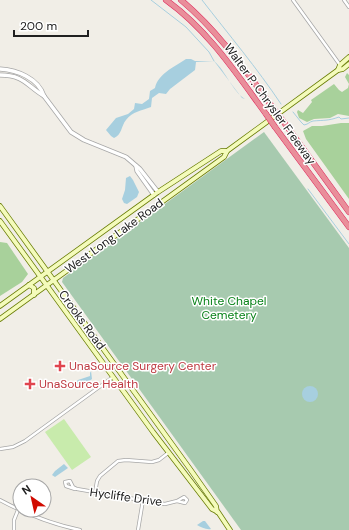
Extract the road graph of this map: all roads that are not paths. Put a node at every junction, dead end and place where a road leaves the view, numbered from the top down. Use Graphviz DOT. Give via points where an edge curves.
graph roads {
  1 [pos="166,0"];
  2 [pos="181,0"];
  3 [pos="293,0"];
  4 [pos="344,0"];
  5 [pos="349,7"];
  6 [pos="349,57"];
  7 [pos="349,64"];
  8 [pos="340,65"];
  9 [pos="0,69"];
  10 [pos="338,70"];
  11 [pos="0,75"];
  12 [pos="44,96"];
  13 [pos="226,151"];
  14 [pos="196,168"];
  15 [pos="199,175"];
  16 [pos="169,185"];
  17 [pos="156,193"];
  18 [pos="168,197"];
  19 [pos="160,203"];
  20 [pos="0,206"];
  21 [pos="349,212"];
  22 [pos="0,221"];
  23 [pos="115,223"];
  24 [pos="349,227"];
  25 [pos="102,233"];
  26 [pos="118,233"];
  27 [pos="105,242"];
  28 [pos="40,261"];
  29 [pos="61,262"];
  30 [pos="31,265"];
  31 [pos="47,272"];
  32 [pos="64,273"];
  33 [pos="40,277"];
  34 [pos="53,280"];
  35 [pos="29,285"];
  36 [pos="46,285"];
  37 [pos="62,292"];
  38 [pos="34,295"];
  39 [pos="54,296"];
  40 [pos="0,306"];
  41 [pos="0,319"];
  42 [pos="99,343"];
  43 [pos="90,345"];
  44 [pos="122,375"];
  45 [pos="113,377"];
  46 [pos="152,416"];
  47 [pos="143,418"];
  48 [pos="160,428"];
  49 [pos="153,432"];
  50 [pos="0,449"];
  51 [pos="169,452"];
  52 [pos="190,469"];
  53 [pos="183,471"];
  54 [pos="75,489"];
  55 [pos="95,493"];
  56 [pos="0,500"];
  57 [pos="142,500"];
  58 [pos="177,501"];
  59 [pos="12,507"];
  60 [pos="218,512"];
  61 [pos="15,518"];
  62 [pos="37,518"];
  63 [pos="14,530"];
  64 [pos="80,530"];
  65 [pos="138,530"];
  66 [pos="230,530"];
  1 -- 24 [label="highway, Walter P. Chrysler Freeway, bridge" via="193,22 226,59"];
  2 -- 21 [label="highway, Walter P. Chrysler Freeway, bridge" via="196,12 235,56"];
  3 -- 8 [label="street"];
  4 -- 5 [label="street"];
  6 -- 8 [label="main road"];
  7 -- 10 [label="main road, West Long Lake Road"];
  8 -- 10 [label="main road"];
  9 -- 12 [label="street" via="29,77 40,87"];
  10 -- 13 [label="main road, West Long Lake Road"];
  11 -- 12 [label="street" via="23,80"];
  12 -- 17 [label="street" via="74,134 87,142 122,155 140,169"];
  13 -- 14 [label="main road, West Long Lake Road" via="221,151"];
  13 -- 15 [label="main road, West Long Lake Road" via="224,156"];
  14 -- 15 [label="main road"];
  14 -- 16 [label="main road, West Long Lake Road"];
  15 -- 18 [label="main road, West Long Lake Road"];
  16 -- 17 [label="main road, West Long Lake Road"];
  16 -- 18 [label="main road"];
  17 -- 19 [label="main road" via="161,198"];
  17 -- 23 [label="main road, West Long Lake Road"];
  18 -- 19 [label="main road, West Long Lake Road"];
  19 -- 26 [label="main road, West Long Lake Road"];
  20 -- 28 [label="main road, Crooks Road"];
  22 -- 30 [label="main road, Crooks Road"];
  23 -- 25 [label="main road, West Long Lake Road"];
  23 -- 26 [label="main road"];
  25 -- 27 [label="main road"];
  25 -- 29 [label="main road, West Long Lake Road"];
  26 -- 27 [label="main road, West Long Lake Road"];
  27 -- 32 [label="main road, West Long Lake Road"];
  28 -- 30 [label="main road" via="36,265"];
  28 -- 31 [label="main road, Crooks Road"];
  29 -- 31 [label="main road, West Long Lake Road"];
  29 -- 32 [label="main road" via="60,268"];
  30 -- 33 [label="main road, Crooks Road"];
  31 -- 33 [label="main road, West Long Lake Road"];
  31 -- 34 [label="main road, Crooks Road"];
  32 -- 34 [label="main road, West Long Lake Road"];
  33 -- 35 [label="main road, West Long Lake Road"];
  33 -- 36 [label="main road, Crooks Road"];
  34 -- 36 [label="main road, West Long Lake Road"];
  34 -- 37 [label="main road, Crooks Road"];
  35 -- 38 [label="main road" via="34,288"];
  35 -- 40 [label="main road, West Long Lake Road"];
  36 -- 38 [label="main road, West Long Lake Road"];
  36 -- 39 [label="main road, Crooks Road"];
  37 -- 39 [label="main road" via="57,292"];
  37 -- 42 [label="main road, Crooks Road"];
  38 -- 41 [label="main road, West Long Lake Road"];
  39 -- 43 [label="main road, Crooks Road"];
  42 -- 43 [label="main road" via="95,347"];
  42 -- 44 [label="main road, Crooks Road"];
  43 -- 45 [label="main road, Crooks Road"];
  44 -- 45 [label="main road"];
  44 -- 46 [label="main road, Crooks Road"];
  45 -- 47 [label="main road, Crooks Road"];
  45 -- 50 [label="street" via="25,441"];
  46 -- 47 [label="main road" via="148,419"];
  46 -- 48 [label="main road, Crooks Road"];
  47 -- 49 [label="main road, Crooks Road"];
  48 -- 49 [label="main road"];
  48 -- 52 [label="main road, Crooks Road"];
  49 -- 51 [label="main road, Crooks Road"];
  51 -- 53 [label="main road, Crooks Road"];
  51 -- 55 [label="street" via="152,462 118,462 100,476"];
  52 -- 53 [label="main road" via="188,472"];
  52 -- 60 [label="main road, Crooks Road"];
  53 -- 60 [label="main road, Crooks Road" via="212,509"];
  54 -- 55 [label="street, Hycliffe Drive"];
  55 -- 57 [label="street, Hycliffe Drive"];
  56 -- 59 [label="street"];
  57 -- 58 [label="street, Hycliffe Drive" via="165,504"];
  57 -- 65 [label="street"];
  60 -- 66 [label="main road, Crooks Road"];
  61 -- 63 [label="street"];
  62 -- 64 [label="street"];
}
